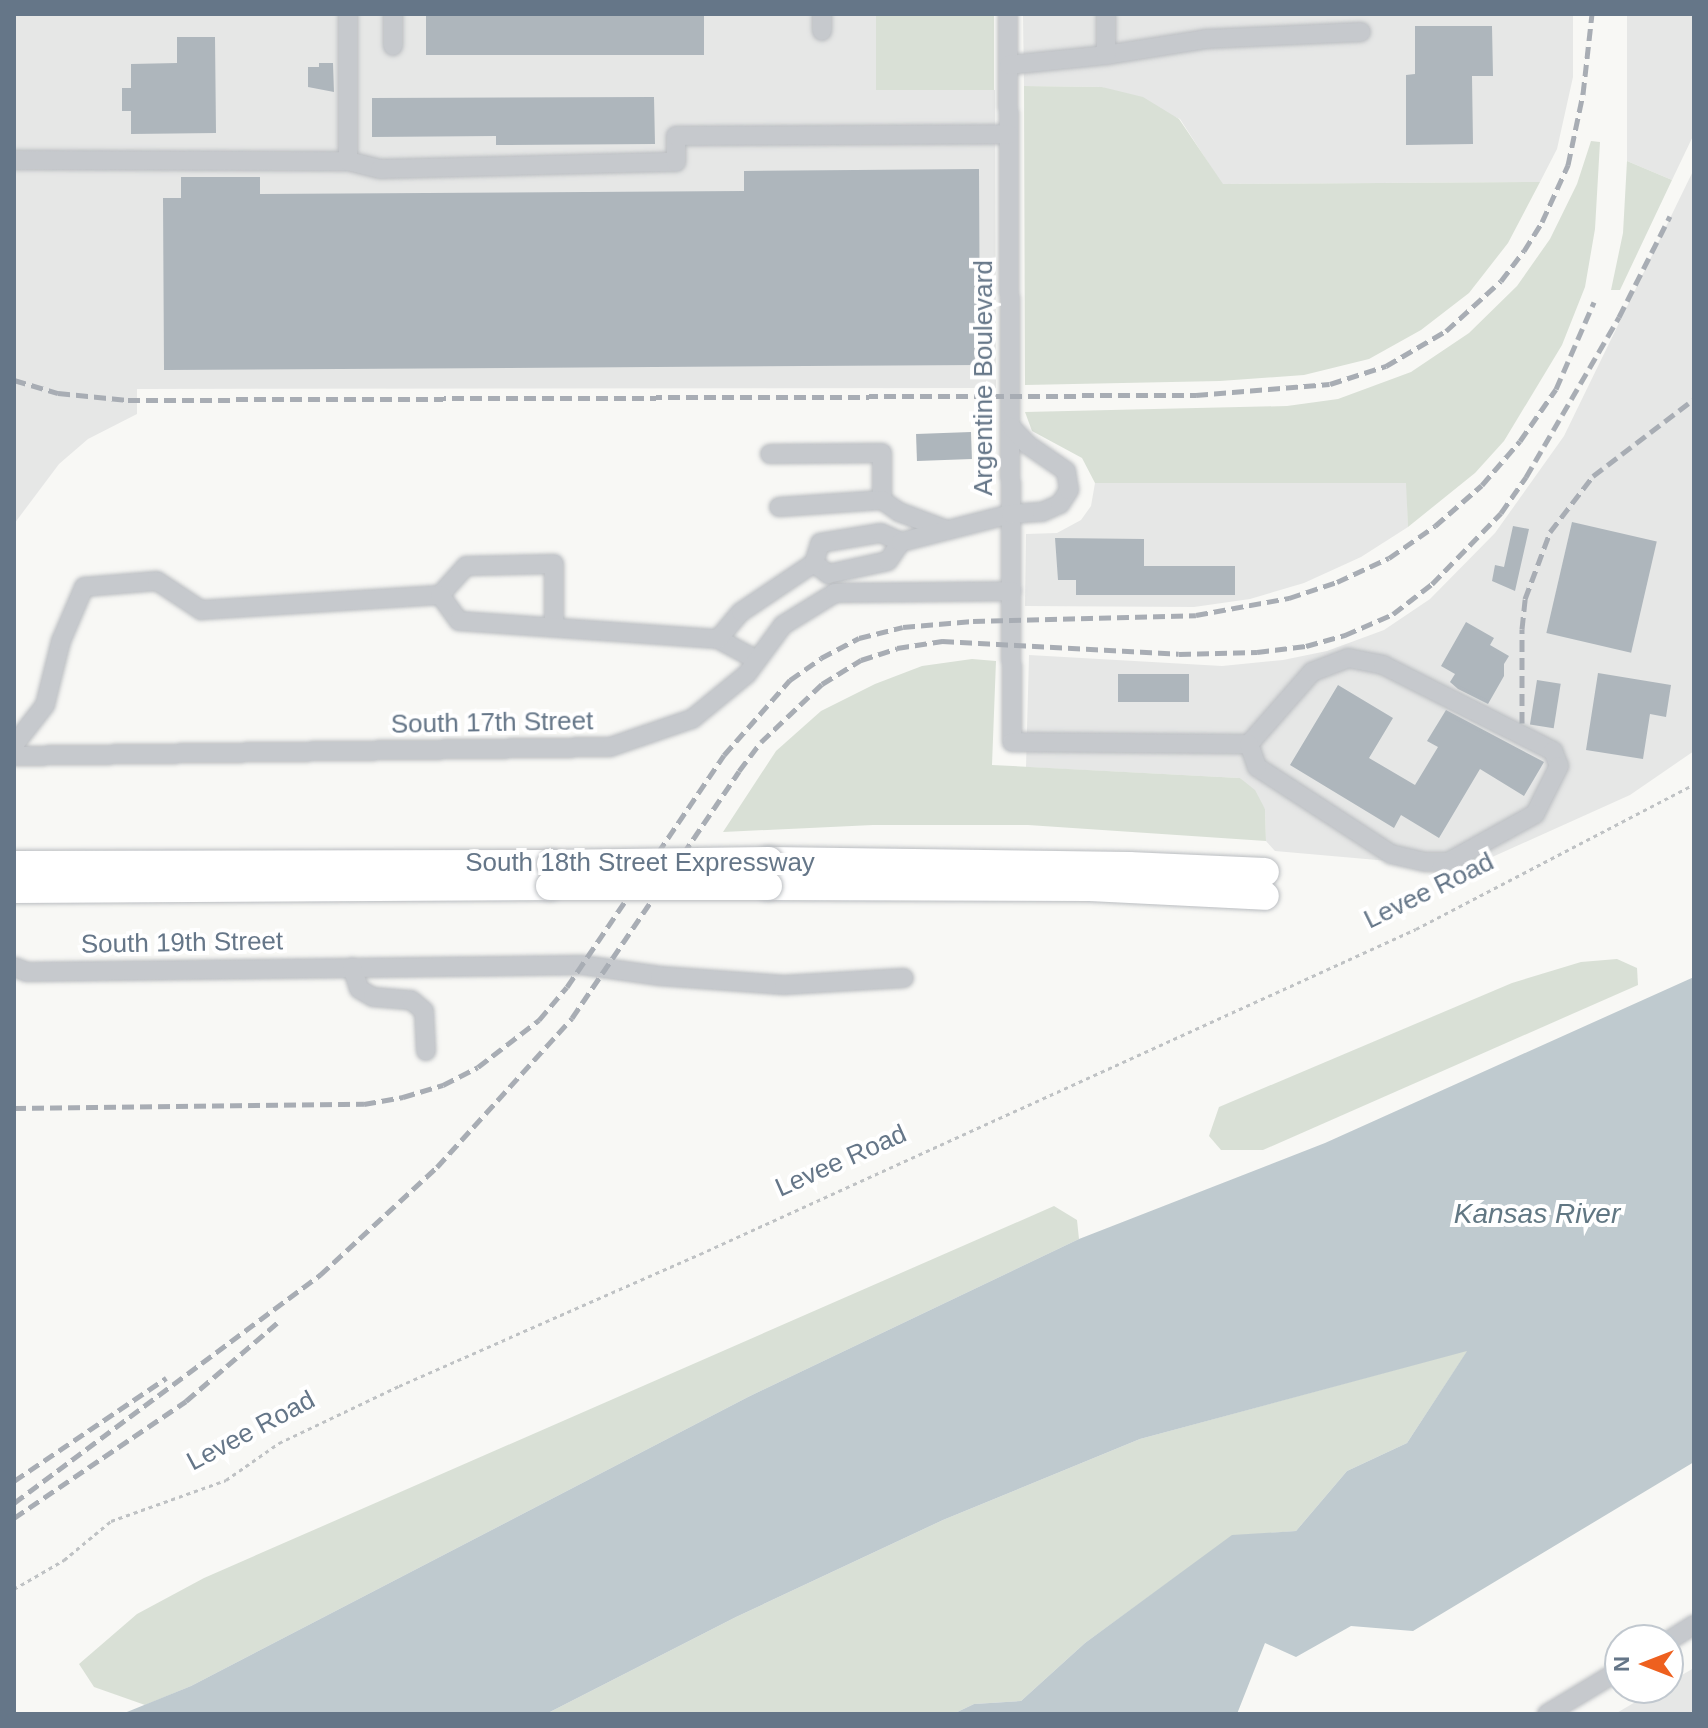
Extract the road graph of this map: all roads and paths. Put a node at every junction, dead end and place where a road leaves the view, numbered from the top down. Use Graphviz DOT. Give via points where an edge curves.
graph roads {
  1 [pos="348,14"];
  2 [pos="393,14"];
  3 [pos="1008,14"];
  4 [pos="1106,14"];
  5 [pos="1361,32"];
  6 [pos="393,46"];
  7 [pos="1106,55"];
  8 [pos="1009,65"];
  9 [pos="1009,134"];
  10 [pos="14,160"];
  11 [pos="348,161"];
  12 [pos="1011,427"];
  13 [pos="770,454"];
  14 [pos="882,500"];
  15 [pos="779,507"];
  16 [pos="1011,514"];
  17 [pos="947,530"];
  18 [pos="901,542"];
  19 [pos="814,563"];
  20 [pos="1012,591"];
  21 [pos="440,595"];
  22 [pos="554,625"];
  23 [pos="718,639"];
  24 [pos="757,660"];
  25 [pos="1249,744"];
  26 [pos="14,745"];
  27 [pos="14,756"];
  28 [pos="1694,784"];
  29 [pos="14,865"];
  30 [pos="60,877"];
  31 [pos="1265,884"];
  32 [pos="14,889"];
  33 [pos="14,967"];
  34 [pos="352,967"];
  35 [pos="904,978"];
  36 [pos="426,1051"];
  37 [pos="14,1589"];
  38 [pos="1604,1680"];
  39 [pos="1547,1714"];
  1 -- 11 [label="street"];
  2 -- 6 [label="street"];
  3 -- 8 [label="street, Argentine Boulevard"];
  4 -- 7 [label="street"];
  5 -- 7 [label="street" via="1206,39"];
  7 -- 8 [label="street"];
  8 -- 9 [label="street, Argentine Boulevard"];
  9 -- 11 [label="street" via="676,136 676,162 380,169"];
  9 -- 12 [label="street, Argentine Boulevard"];
  10 -- 11 [label="street"];
  12 -- 16 [label="street, Argentine Boulevard"];
  12 -- 16 [label="street" via="1066,471 1069,490 1060,504 1042,512"];
  13 -- 14 [label="street" via="882,453"];
  14 -- 15 [label="street"];
  14 -- 17 [label="street"];
  16 -- 17 [label="street"];
  16 -- 20 [label="street, Argentine Boulevard"];
  17 -- 18 [label="street"];
  18 -- 19 [label="street" via="888,561 828,574"];
  18 -- 19 [label="street" via="881,533 820,543"];
  19 -- 23 [label="street" via="741,612"];
  20 -- 24 [label="street, South 17th Street" via="835,593 783,625"];
  20 -- 25 [label="street, Argentine Boulevard" via="1012,742"];
  21 -- 22 [label="street" via="459,621"];
  21 -- 22 [label="street" via="466,566 554,564"];
  21 -- 26 [label="street" via="201,610 157,581 84,587 61,641 45,705"];
  22 -- 23 [label="street"];
  23 -- 24 [label="street"];
  24 -- 27 [label="street, South 17th Street" via="692,719 610,747"];
  25 -- 25 [label="street" via="1312,672 1348,658 1383,665 1553,751 1559,766 1535,814 1448,862 1425,862 1391,854 1257,767"];
  28 -- 37 [label="path, Levee Road" via="1416,929 399,1386 279,1443 226,1480 111,1521 64,1560"];
  29 -- 30 [label="highway, South 18th Street Expressway"];
  30 -- 31 [label="highway, South 18th Street Expressway, bridge" via="1129,866"];
  30 -- 32 [label="highway, South 18th Street Expressway"];
  33 -- 34 [label="street, South 19th Street" via="27,972"];
  34 -- 35 [label="street, South 19th Street" via="610,967 784,985"];
  34 -- 36 [label="street" via="359,989 373,997 411,1000 424,1011"];
  38 -- 39 [label="street"];
}
